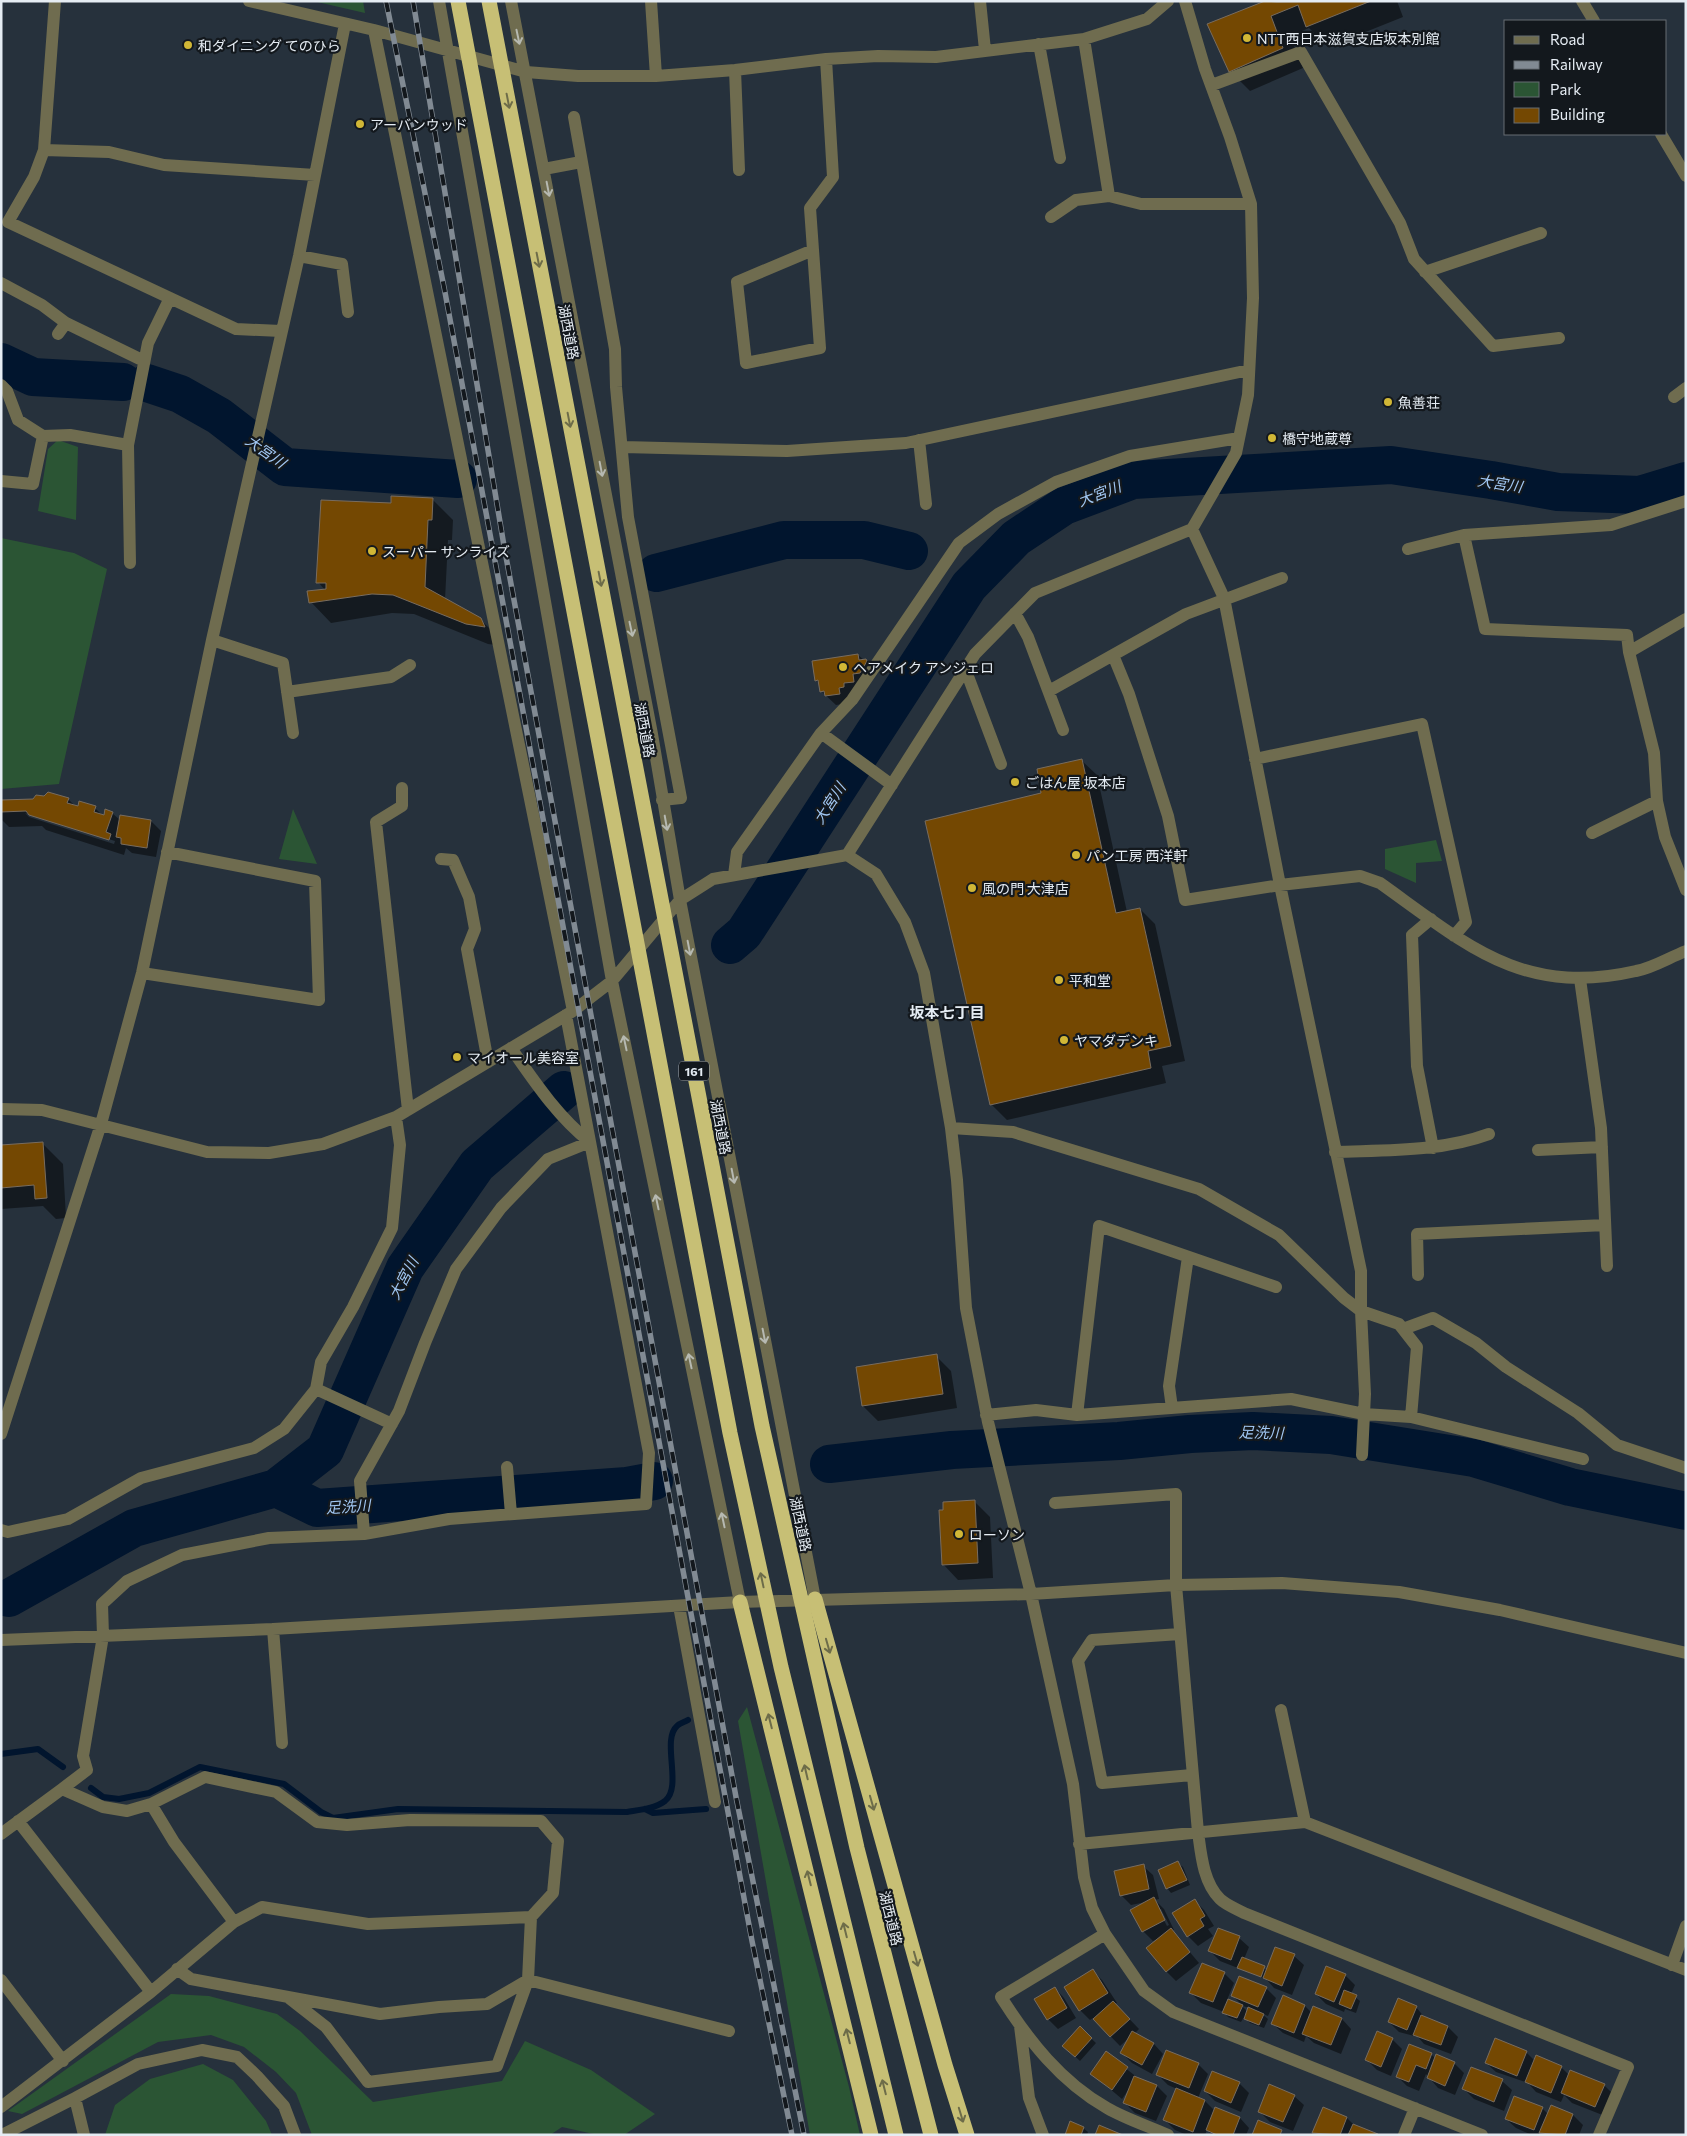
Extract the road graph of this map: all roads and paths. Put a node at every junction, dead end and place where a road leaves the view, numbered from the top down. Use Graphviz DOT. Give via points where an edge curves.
graph roads {
  1 [pos="55,1"];
  2 [pos="249,1"];
  3 [pos="439,1"];
  4 [pos="458,1"];
  5 [pos="489,1"];
  6 [pos="511,1"];
  7 [pos="651,1"];
  8 [pos="980,1"];
  9 [pos="1168,1"];
  10 [pos="1184,1"];
  11 [pos="1582,1"];
  12 [pos="1593,20"];
  13 [pos="345,24"];
  14 [pos="374,30"];
  15 [pos="1084,40"];
  16 [pos="1039,44"];
  17 [pos="985,50"];
  18 [pos="449,52"];
  19 [pos="826,59"];
  20 [pos="735,70"];
  21 [pos="526,72"];
  22 [pos="656,76"];
  23 [pos="1212,85"];
  24 [pos="574,117"];
  25 [pos="1662,135"];
  26 [pos="44,150"];
  27 [pos="1060,158"];
  28 [pos="581,162"];
  29 [pos="544,170"];
  30 [pos="740,170"];
  31 [pos="315,175"];
  32 [pos="1686,176"];
  33 [pos="1109,196"];
  34 [pos="1252,204"];
  35 [pos="1051,217"];
  36 [pos="1541,233"];
  37 [pos="813,250"];
  38 [pos="299,256"];
  39 [pos="1425,272"];
  40 [pos="1,283"];
  41 [pos="170,298"];
  42 [pos="348,312"];
  43 [pos="66,323"];
  44 [pos="282,331"];
  45 [pos="58,334"];
  46 [pos="1559,338"];
  47 [pos="144,361"];
  48 [pos="1249,370"];
  49 [pos="1,385"];
  50 [pos="1686,388"];
  51 [pos="1674,397"];
  52 [pos="43,436"];
  53 [pos="1239,438"];
  54 [pos="919,440"];
  55 [pos="128,445"];
  56 [pos="623,447"];
  57 [pos="1,481"];
  58 [pos="1686,501"];
  59 [pos="926,504"];
  60 [pos="628,517"];
  61 [pos="611,518"];
  62 [pos="1192,529"];
  63 [pos="1464,535"];
  64 [pos="1408,548"];
  65 [pos="130,563"];
  66 [pos="1282,578"];
  67 [pos="1224,598"];
  68 [pos="625,600"];
  69 [pos="644,600"];
  70 [pos="1015,613"];
  71 [pos="1686,620"];
  72 [pos="212,640"];
  73 [pos="1629,652"];
  74 [pos="1113,655"];
  75 [pos="410,665"];
  76 [pos="966,671"];
  77 [pos="1048,691"];
  78 [pos="287,692"];
  79 [pos="1063,730"];
  80 [pos="293,733"];
  81 [pos="821,734"];
  82 [pos="1255,759"];
  83 [pos="1001,764"];
  84 [pos="892,785"];
  85 [pos="402,788"];
  86 [pos="662,800"];
  87 [pos="1657,801"];
  88 [pos="1592,833"];
  89 [pos="167,852"];
  90 [pos="847,855"];
  91 [pos="440,859"];
  92 [pos="735,875"];
  93 [pos="1280,885"];
  94 [pos="1686,890"];
  95 [pos="680,900"];
  96 [pos="1431,920"];
  97 [pos="1454,936"];
  98 [pos="1686,951"];
  99 [pos="142,973"];
  100 [pos="1580,979"];
  101 [pos="612,981"];
  102 [pos="570,1013"];
  103 [pos="511,1048"];
  104 [pos="488,1062"];
  105 [pos="1,1108"];
  106 [pos="408,1110"];
  107 [pos="396,1117"];
  108 [pos="101,1124"];
  109 [pos="951,1128"];
  110 [pos="1489,1134"];
  111 [pos="590,1142"];
  112 [pos="1602,1147"];
  113 [pos="1433,1148"];
  114 [pos="1538,1150"];
  115 [pos="1335,1152"];
  116 [pos="1605,1225"];
  117 [pos="1188,1257"];
  118 [pos="1607,1266"];
  119 [pos="1418,1275"];
  120 [pos="1276,1287"];
  121 [pos="1362,1311"];
  122 [pos="1403,1329"];
  123 [pos="316,1389"];
  124 [pos="1172,1408"];
  125 [pos="1077,1415"];
  126 [pos="1411,1417"];
  127 [pos="987,1418"];
  128 [pos="1364,1418"];
  129 [pos="391,1423"];
  130 [pos="1,1434"];
  131 [pos="1362,1455"];
  132 [pos="1582,1459"];
  133 [pos="507,1467"];
  134 [pos="1686,1468"];
  135 [pos="1055,1503"];
  136 [pos="511,1514"];
  137 [pos="1,1530"];
  138 [pos="364,1533"];
  139 [pos="1176,1586"];
  140 [pos="1031,1594"];
  141 [pos="815,1599"];
  142 [pos="740,1602"];
  143 [pos="679,1606"];
  144 [pos="273,1629"];
  145 [pos="1180,1634"];
  146 [pos="103,1636"];
  147 [pos="1,1640"];
  148 [pos="1686,1653"];
  149 [pos="1282,1710"];
  150 [pos="282,1743"];
  151 [pos="1192,1775"];
  152 [pos="62,1788"];
  153 [pos="715,1802"];
  154 [pos="152,1804"];
  155 [pos="18,1822"];
  156 [pos="1305,1822"];
  157 [pos="1198,1832"];
  158 [pos="1,1834"];
  159 [pos="1080,1844"];
  160 [pos="531,1917"];
  161 [pos="234,1922"];
  162 [pos="1686,1926"];
  163 [pos="1105,1934"];
  164 [pos="1672,1964"];
  165 [pos="177,1969"];
  166 [pos="1686,1970"];
  167 [pos="1,1980"];
  168 [pos="528,1980"];
  169 [pos="151,1992"];
  170 [pos="288,1997"];
  171 [pos="1020,2026"];
  172 [pos="729,2031"];
  173 [pos="63,2061"];
  174 [pos="75,2098"];
  175 [pos="1,2107"];
  176 [pos="1415,2108"];
  177 [pos="2,2135"];
  178 [pos="84,2135"];
  179 [pos="295,2135"];
  180 [pos="871,2135"];
  181 [pos="896,2135"];
  182 [pos="931,2135"];
  183 [pos="967,2135"];
  184 [pos="1043,2135"];
  185 [pos="1168,2135"];
  186 [pos="1404,2135"];
  187 [pos="1482,2135"];
  188 [pos="1599,2135"];
  1 -- 26 [label="street"];
  2 -- 13 [label="street"];
  3 -- 18 [label="street"];
  181 -- 4 [label="highway, 161, one-way, bridge" via="781,1667 730,1433"];
  5 -- 182 [label="highway, 湖西道路 / 161, one-way, bridge" via="762,1426 857,1848"];
  6 -- 21 [label="street, one-way"];
  7 -- 22 [label="street"];
  8 -- 17 [label="street"];
  9 -- 15 [label="street" via="1147,19"];
  10 -- 23 [label="street"];
  11 -- 12 [label="street"];
  13 -- 14 [label="street"];
  13 -- 31 [label="street"];
  14 -- 18 [label="street"];
  14 -- 102 [label="street"];
  15 -- 16 [label="street"];
  15 -- 33 [label="street"];
  16 -- 17 [label="street"];
  16 -- 27 [label="street"];
  17 -- 19 [label="street" via="936,57"];
  18 -- 21 [label="street"];
  18 -- 101 [label="street"];
  19 -- 20 [label="street"];
  19 -- 37 [label="street" via="833,177 810,208"];
  20 -- 22 [label="street"];
  20 -- 30 [label="street"];
  21 -- 22 [label="street"];
  21 -- 29 [label="street"];
  23 -- 34 [label="street"];
  23 -- 39 [label="street" via="1301,52 1400,223 1414,259"];
  24 -- 28 [label="street"];
  25 -- 32 [label="street"];
  26 -- 31 [label="street" via="109,152 164,165"];
  26 -- 41 [label="street" via="34,177 8,222"];
  28 -- 29 [label="street"];
  28 -- 56 [label="street" via="616,349 616,387"];
  29 -- 61 [label="street, one-way"];
  31 -- 38 [label="street"];
  33 -- 34 [label="street" via="1141,204"];
  33 -- 35 [label="street" via="1076,200"];
  34 -- 48 [label="street" via="1253,298"];
  36 -- 39 [label="street"];
  37 -- 37 [label="street" via="820,348 746,363 737,282"];
  38 -- 42 [label="street" via="342,264"];
  38 -- 44 [label="street"];
  39 -- 46 [label="street" via="1493,346"];
  40 -- 43 [label="street" via="42,305"];
  41 -- 44 [label="street" via="236,329"];
  41 -- 47 [label="street" via="148,343"];
  43 -- 45 [label="street"];
  43 -- 47 [label="street"];
  44 -- 72 [label="street"];
  47 -- 55 [label="street"];
  48 -- 53 [label="street" via="1248,394"];
  48 -- 54 [label="street"];
  49 -- 52 [label="street" via="7,391 18,420"];
  50 -- 51 [label="street"];
  52 -- 55 [label="street" via="70,436"];
  52 -- 57 [label="street" via="33,484"];
  53 -- 62 [label="street" via="1236,453"];
  53 -- 81 [label="street" via="1130,456 1056,482 998,514 959,543 852,700"];
  54 -- 56 [label="street" via="786,451"];
  54 -- 59 [label="street"];
  55 -- 65 [label="street"];
  56 -- 60 [label="street"];
  58 -- 63 [label="street" via="1611,525"];
  60 -- 61 [label="street"];
  60 -- 69 [label="street"];
  61 -- 68 [label="street"];
  62 -- 67 [label="street"];
  62 -- 70 [label="street" via="1034,593"];
  63 -- 64 [label="street"];
  63 -- 73 [label="street" via="1485,629 1627,635"];
  66 -- 67 [label="street"];
  67 -- 74 [label="street" via="1186,614"];
  67 -- 82 [label="street"];
  68 -- 69 [label="street"];
  68 -- 86 [label="street, one-way"];
  69 -- 86 [label="street" via="681,798"];
  70 -- 76 [label="street" via="975,654"];
  70 -- 77 [label="street" via="1028,637"];
  71 -- 73 [label="street"];
  72 -- 78 [label="street" via="283,663"];
  72 -- 89 [label="street"];
  73 -- 87 [label="street" via="1654,753"];
  74 -- 77 [label="street"];
  74 -- 93 [label="street" via="1129,694 1168,816 1185,900"];
  75 -- 78 [label="street" via="391,677"];
  76 -- 83 [label="street"];
  76 -- 84 [label="street"];
  77 -- 79 [label="street"];
  78 -- 80 [label="street"];
  81 -- 84 [label="street"];
  81 -- 92 [label="street" via="737,852"];
  82 -- 93 [label="street"];
  82 -- 97 [label="street" via="1422,724 1466,922"];
  84 -- 90 [label="street"];
  85 -- 106 [label="street" via="402,806 376,822"];
  86 -- 95 [label="street, one-way"];
  87 -- 88 [label="street"];
  87 -- 94 [label="street" via="1665,837"];
  89 -- 99 [label="street"];
  89 -- 99 [label="street" via="315,881 319,1000"];
  90 -- 92 [label="street"];
  90 -- 109 [label="street" via="876,874 905,922 924,973"];
  91 -- 104 [label="street" via="453,860 469,897 475,930 467,948"];
  92 -- 95 [label="street" via="713,879"];
  93 -- 96 [label="street" via="1360,876 1380,883"];
  93 -- 115 [label="street"];
  95 -- 101 [label="street"];
  95 -- 141 [label="street, one-way"];
  96 -- 97 [label="street"];
  96 -- 113 [label="street" via="1412,935 1418,1066"];
  97 -- 100 [label="street" via="1493,960 1531,974"];
  98 -- 100 [label="street" via="1638,971"];
  99 -- 108 [label="street"];
  100 -- 112 [label="street"];
  101 -- 102 [label="street"];
  142 -- 101 [label="street, one-way"];
  102 -- 103 [label="street"];
  102 -- 111 [label="street"];
  103 -- 104 [label="street"];
  103 -- 111 [label="street" via="575,1130"];
  104 -- 106 [label="street"];
  105 -- 108 [label="street" via="42,1110"];
  106 -- 107 [label="street"];
  107 -- 108 [label="street" via="323,1144 269,1153 207,1152"];
  107 -- 123 [label="street" via="400,1144 392,1228 353,1307 321,1362"];
  108 -- 130 [label="street"];
  109 -- 121 [label="street" via="1013,1132 1199,1190 1279,1235 1344,1298"];
  109 -- 127 [label="street" via="966,1308"];
  110 -- 113 [label="street" via="1466,1143"];
  111 -- 129 [label="street" via="548,1159 501,1208 456,1269 399,1411"];
  111 -- 136 [label="street" via="649,1453 646,1504"];
  112 -- 114 [label="street"];
  112 -- 116 [label="street"];
  113 -- 115 [label="street"];
  115 -- 121 [label="street" via="1361,1271"];
  116 -- 118 [label="street"];
  116 -- 119 [label="street" via="1417,1234"];
  117 -- 120 [label="street"];
  117 -- 124 [label="street" via="1169,1386"];
  117 -- 125 [label="street" via="1099,1226"];
  121 -- 122 [label="street" via="1399,1324"];
  121 -- 128 [label="street"];
  122 -- 126 [label="street" via="1417,1347"];
  122 -- 134 [label="street" via="1433,1318 1476,1342 1506,1367 1578,1413 1617,1445"];
  123 -- 129 [label="street"];
  123 -- 137 [label="street" via="284,1428 254,1448 141,1478 68,1519 8,1532"];
  124 -- 125 [label="street"];
  124 -- 128 [label="street" via="1291,1398"];
  125 -- 127 [label="street" via="1036,1410"];
  126 -- 128 [label="street"];
  126 -- 132 [label="street"];
  127 -- 140 [label="street"];
  128 -- 131 [label="street"];
  129 -- 138 [label="street" via="360,1481"];
  133 -- 136 [label="street"];
  135 -- 139 [label="street" via="1176,1494"];
  136 -- 138 [label="street" via="449,1519"];
  138 -- 146 [label="street" via="268,1538 182,1556 127,1581 102,1604"];
  139 -- 140 [label="street"];
  139 -- 145 [label="street"];
  139 -- 148 [label="street" via="1282,1583 1399,1592 1500,1610"];
  140 -- 141 [label="street"];
  140 -- 159 [label="street" via="1073,1784"];
  141 -- 142 [label="street"];
  141 -- 183 [label="highway, one-way"];
  142 -- 143 [label="street"];
  180 -- 142 [label="highway, one-way"];
  143 -- 144 [label="street"];
  143 -- 153 [label="street"];
  144 -- 146 [label="street"];
  144 -- 150 [label="street"];
  145 -- 151 [label="street"];
  145 -- 151 [label="street" via="1092,1640 1078,1661 1102,1783"];
  146 -- 147 [label="street"];
  146 -- 152 [label="street" via="83,1756 87,1770"];
  149 -- 156 [label="street"];
  151 -- 157 [label="street"];
  152 -- 154 [label="street" via="103,1807 127,1811"];
  152 -- 155 [label="street"];
  154 -- 160 [label="street" via="205,1776 276,1792 317,1822 347,1825 410,1820 541,1821 558,1841 553,1893"];
  154 -- 161 [label="street" via="174,1842"];
  155 -- 158 [label="street"];
  155 -- 169 [label="street"];
  156 -- 157 [label="street"];
  156 -- 164 [label="street"];
  157 -- 159 [label="street"];
  157 -- 188 [label="street" via="1209,1883 1221,1899 1244,1913 1628,2067"];
  159 -- 163 [label="street" via="1092,1908"];
  160 -- 161 [label="street" via="368,1924 262,1907"];
  160 -- 168 [label="street"];
  161 -- 165 [label="street"];
  162 -- 164 [label="street"];
  163 -- 171 [label="street" via="1001,1997"];
  163 -- 176 [label="street" via="1144,1991 1173,2012"];
  164 -- 166 [label="street"];
  165 -- 169 [label="street"];
  165 -- 170 [label="street" via="191,1979"];
  167 -- 173 [label="street"];
  168 -- 170 [label="street" via="487,2004 380,2014"];
  168 -- 170 [label="street" via="497,2066 368,2082 326,2027"];
  168 -- 172 [label="street"];
  169 -- 173 [label="street"];
  171 -- 184 [label="street" via="1028,2098"];
  171 -- 185 [label="street" via="1042,2055 1063,2075 1107,2108"];
  173 -- 175 [label="street"];
  174 -- 177 [label="street"];
  174 -- 178 [label="street"];
  174 -- 179 [label="street" via="138,2064 202,2050 237,2058 257,2076 284,2106"];
  176 -- 186 [label="street"];
  176 -- 187 [label="street"];
}
